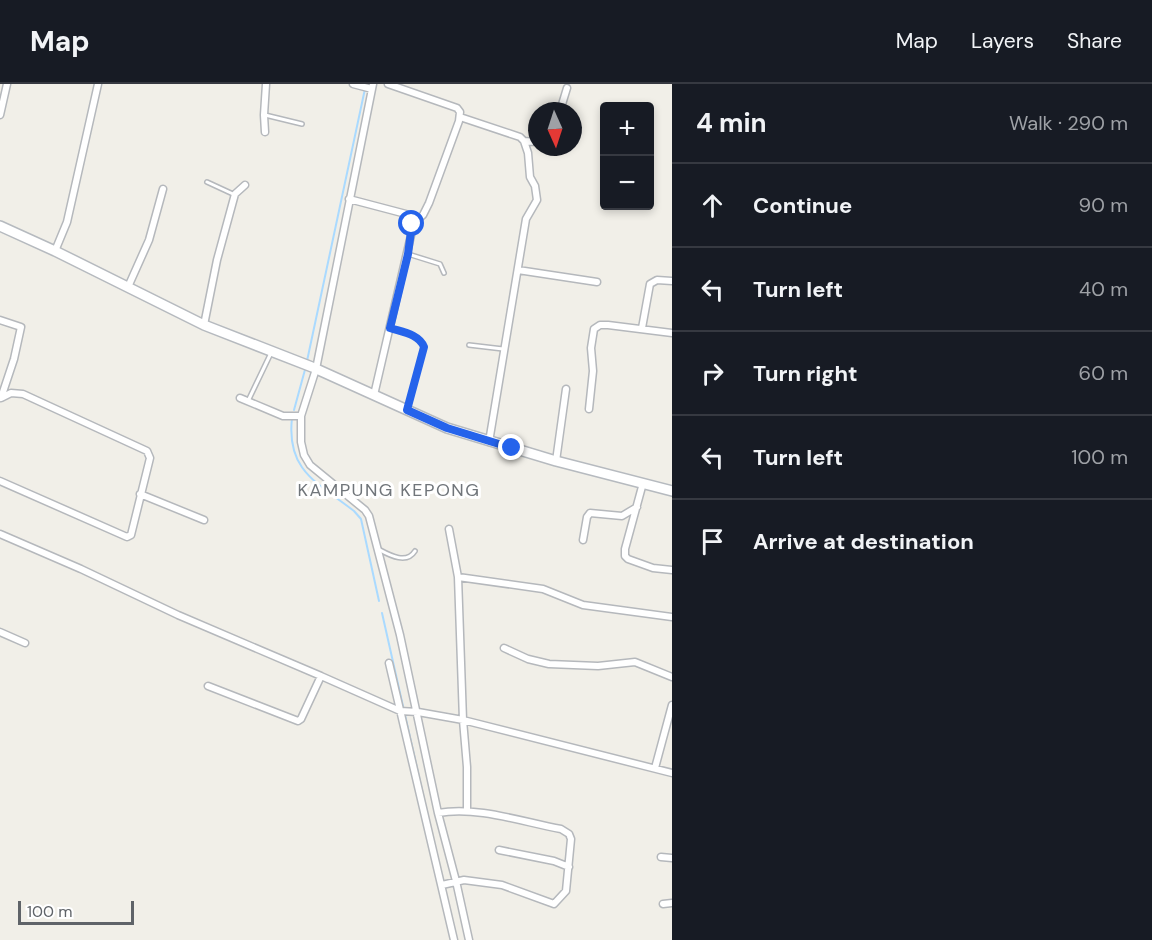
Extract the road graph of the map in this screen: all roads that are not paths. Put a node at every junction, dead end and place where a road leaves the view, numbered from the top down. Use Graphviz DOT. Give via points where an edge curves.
graph roads {
  1 [pos="7,84"];
  2 [pos="98,84"];
  3 [pos="266,84"];
  4 [pos="388,84"];
  5 [pos="356,85"];
  6 [pos="371,87"];
  7 [pos="567,88"];
  8 [pos="563,102"];
  9 [pos="264,114"];
  10 [pos="0,115"];
  11 [pos="460,117"];
  12 [pos="302,124"];
  13 [pos="266,132"];
  14 [pos="524,141"];
  15 [pos="528,141"];
  16 [pos="207,182"];
  17 [pos="245,185"];
  18 [pos="163,189"];
  19 [pos="235,194"];
  20 [pos="349,199"];
  21 [pos="412,224"];
  22 [pos="0,226"];
  23 [pos="55,251"];
  24 [pos="408,254"];
  25 [pos="518,270"];
  26 [pos="444,273"];
  27 [pos="672,281"];
  28 [pos="597,282"];
  29 [pos="128,287"];
  30 [pos="0,320"];
  31 [pos="204,325"];
  32 [pos="390,328"];
  33 [pos="642,328"];
  34 [pos="672,333"];
  35 [pos="469,345"];
  36 [pos="505,350"];
  37 [pos="272,351"];
  38 [pos="314,368"];
  39 [pos="567,389"];
  40 [pos="374,395"];
  41 [pos="240,398"];
  42 [pos="0,400"];
  43 [pos="247,401"];
  44 [pos="588,409"];
  45 [pos="407,410"];
  46 [pos="302,416"];
  47 [pos="489,442"];
  48 [pos="556,461"];
  49 [pos="0,481"];
  50 [pos="643,483"];
  51 [pos="672,491"];
  52 [pos="140,494"];
  53 [pos="637,507"];
  54 [pos="204,520"];
  55 [pos="449,529"];
  56 [pos="0,534"];
  57 [pos="583,540"];
  58 [pos="377,549"];
  59 [pos="415,551"];
  60 [pos="672,570"];
  61 [pos="458,577"];
  62 [pos="672,617"];
  63 [pos="0,632"];
  64 [pos="25,643"];
  65 [pos="504,648"];
  66 [pos="389,663"];
  67 [pos="321,676"];
  68 [pos="672,677"];
  69 [pos="208,686"];
  70 [pos="672,705"];
  71 [pos="402,711"];
  72 [pos="416,712"];
  73 [pos="463,720"];
  74 [pos="655,768"];
  75 [pos="672,773"];
  76 [pos="467,811"];
  77 [pos="438,813"];
  78 [pos="500,850"];
  79 [pos="662,856"];
  80 [pos="672,858"];
  81 [pos="569,867"];
  82 [pos="455,882"];
  83 [pos="443,885"];
  84 [pos="672,903"];
  85 [pos="663,904"];
  86 [pos="454,940"];
  87 [pos="469,940"];
  1 -- 10 [label="street"];
  2 -- 23 [label="street" via="69,212"];
  3 -- 9 [label="street"];
  4 -- 11 [label="street" via="456,108"];
  5 -- 6 [label="street"];
  6 -- 20 [label="street"];
  7 -- 8 [label="street"];
  9 -- 12 [label="lane"];
  9 -- 13 [label="street"];
  11 -- 14 [label="street"];
  11 -- 21 [label="street" via="429,203"];
  14 -- 15 [label="street"];
  14 -- 25 [label="street" via="537,200 526,219"];
  16 -- 19 [label="lane"];
  17 -- 19 [label="street"];
  18 -- 29 [label="street" via="149,240"];
  19 -- 31 [label="street"];
  20 -- 21 [label="street" via="406,214"];
  20 -- 38 [label="street"];
  21 -- 24 [label="street"];
  22 -- 23 [label="main road"];
  23 -- 29 [label="main road"];
  24 -- 26 [label="lane" via="440,264"];
  24 -- 32 [label="street"];
  25 -- 28 [label="street"];
  25 -- 36 [label="street"];
  27 -- 33 [label="street" via="657,280 650,284"];
  29 -- 31 [label="main road"];
  30 -- 42 [label="street" via="21,327"];
  31 -- 37 [label="main road"];
  32 -- 40 [label="street"];
  32 -- 45 [label="lane" via="415,337 424,347"];
  33 -- 34 [label="street"];
  33 -- 44 [label="street" via="600,325 594,329"];
  35 -- 36 [label="lane"];
  36 -- 47 [label="street"];
  37 -- 38 [label="main road"];
  37 -- 43 [label="lane"];
  38 -- 40 [label="main road"];
  38 -- 46 [label="street"];
  39 -- 48 [label="street"];
  40 -- 45 [label="main road"];
  41 -- 43 [label="street"];
  42 -- 52 [label="street" via="11,393 23,394 147,451 150,462"];
  43 -- 46 [label="street" via="283,416"];
  45 -- 47 [label="main road"];
  46 -- 58 [label="street" via="304,455 310,465 368,513"];
  47 -- 48 [label="main road"];
  48 -- 50 [label="main road"];
  49 -- 52 [label="street" via="127,537 131,535"];
  50 -- 51 [label="main road"];
  50 -- 53 [label="street"];
  52 -- 54 [label="street"];
  53 -- 57 [label="street" via="622,516 591,512"];
  53 -- 60 [label="street" via="625,556 653,568"];
  55 -- 61 [label="street"];
  56 -- 67 [label="street"];
  58 -- 59 [label="lane" via="405,558"];
  58 -- 72 [label="street"];
  61 -- 62 [label="street" via="543,589 583,605"];
  61 -- 73 [label="street"];
  63 -- 64 [label="street"];
  65 -- 68 [label="street" via="549,664 598,666 635,662"];
  66 -- 71 [label="street"];
  67 -- 69 [label="street" via="298,721"];
  67 -- 71 [label="street"];
  70 -- 74 [label="street"];
  71 -- 72 [label="street"];
  71 -- 83 [label="street"];
  72 -- 73 [label="street"];
  72 -- 77 [label="street"];
  73 -- 74 [label="street"];
  73 -- 76 [label="street"];
  74 -- 75 [label="street"];
  76 -- 77 [label="street"];
  76 -- 81 [label="street" via="567,831 572,839"];
  77 -- 82 [label="street"];
  78 -- 81 [label="street"];
  79 -- 80 [label="street"];
  81 -- 82 [label="street" via="566,891 554,904 502,885"];
  82 -- 83 [label="street"];
  82 -- 87 [label="street"];
  83 -- 86 [label="street"];
  84 -- 85 [label="street"];
}
